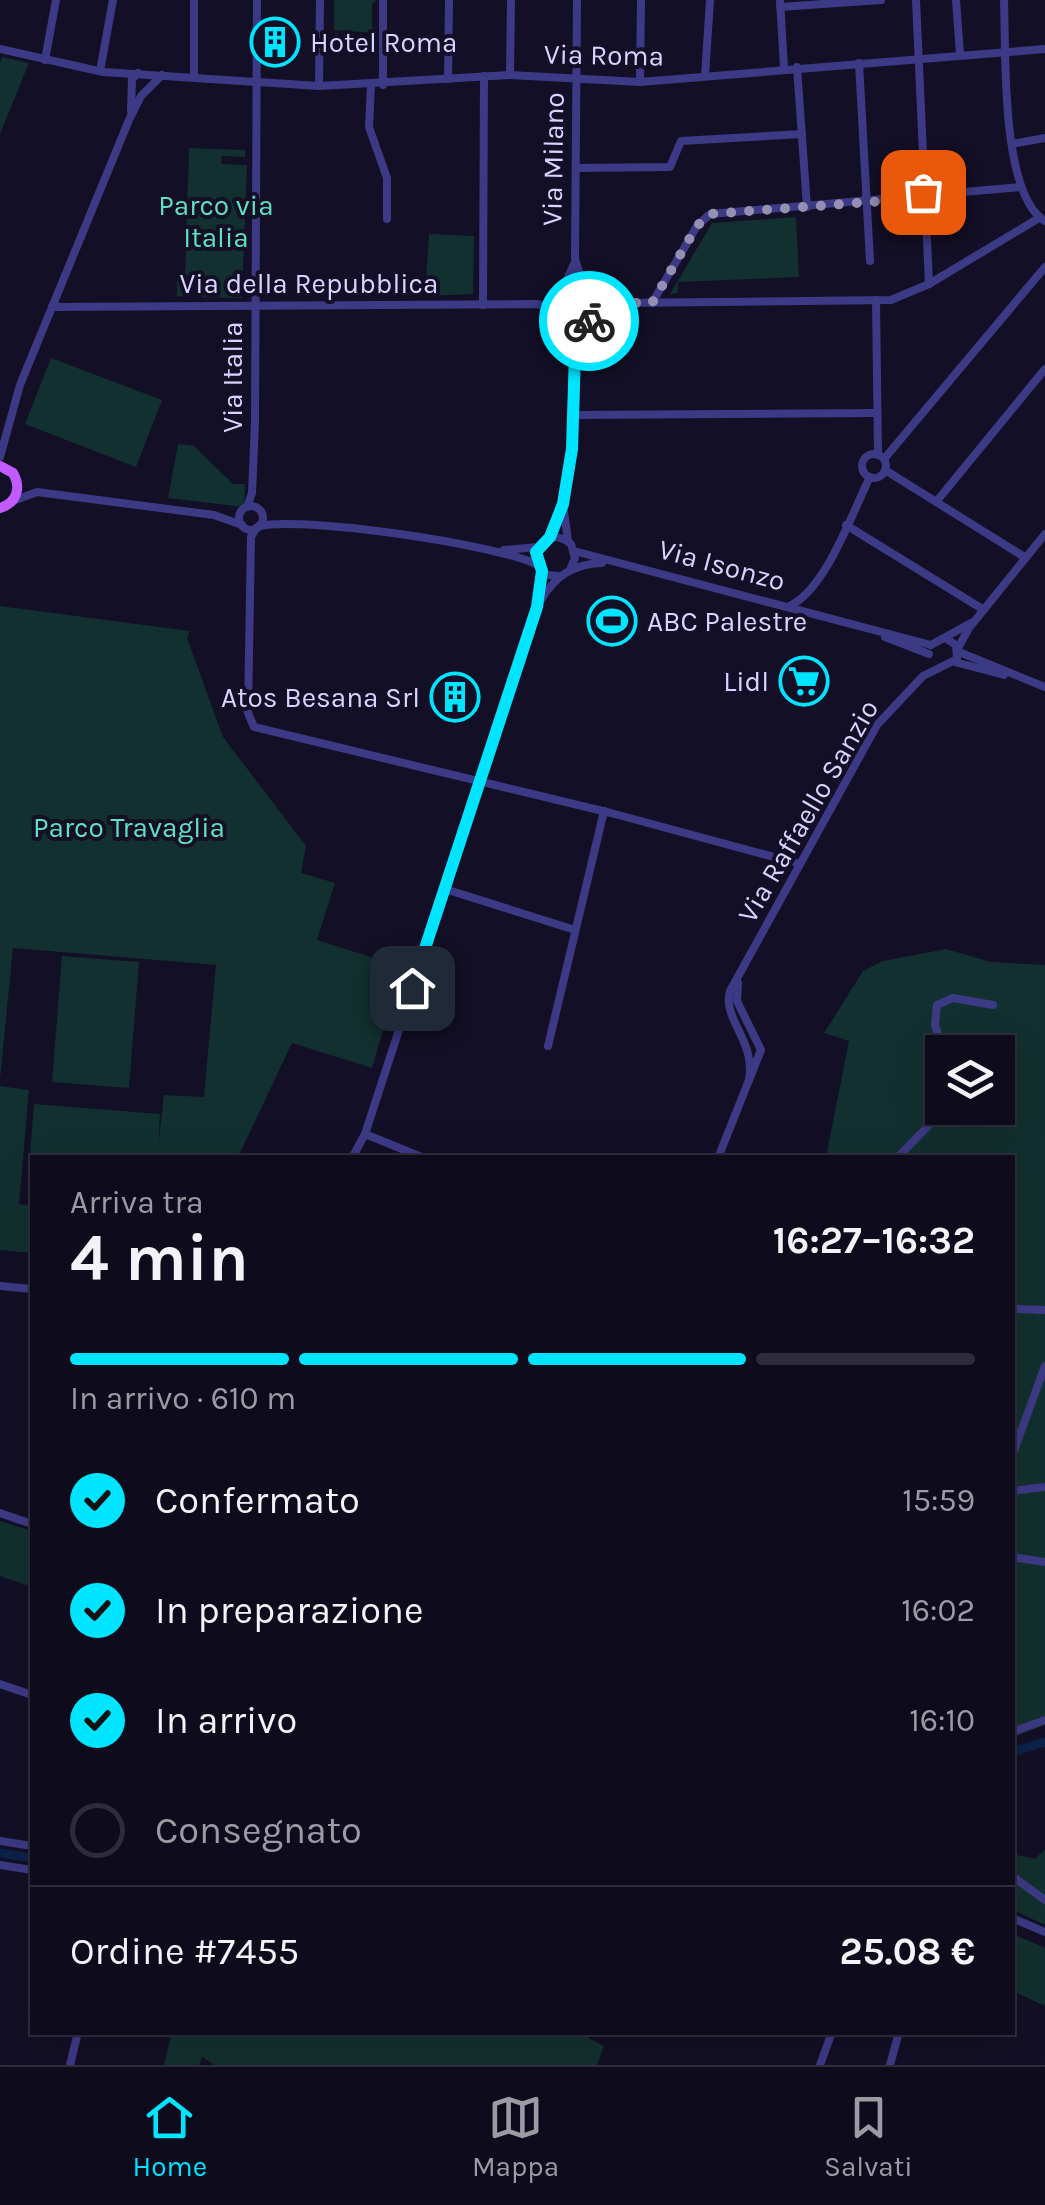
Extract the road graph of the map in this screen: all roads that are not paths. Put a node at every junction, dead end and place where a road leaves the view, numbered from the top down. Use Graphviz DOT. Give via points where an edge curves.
graph roads {
  1 [pos="56,0"];
  2 [pos="113,0"];
  3 [pos="194,0"];
  4 [pos="257,0"];
  5 [pos="320,0"];
  6 [pos="383,0"];
  7 [pos="449,0"];
  8 [pos="511,0"];
  9 [pos="576,0"];
  10 [pos="641,0"];
  11 [pos="710,0"];
  12 [pos="916,0"];
  13 [pos="956,0"];
  14 [pos="1004,0"];
  15 [pos="881,1"];
  16 [pos="780,4"];
  17 [pos="1045,49"];
  18 [pos="0,50"];
  19 [pos="1006,52"];
  20 [pos="960,54"];
  21 [pos="920,58"];
  22 [pos="45,60"];
  23 [pos="859,62"];
  24 [pos="797,67"];
  25 [pos="784,68"];
  26 [pos="101,72"];
  27 [pos="143,73"];
  28 [pos="162,75"];
  29 [pos="194,76"];
  30 [pos="484,76"];
  31 [pos="510,76"];
  32 [pos="705,76"];
  33 [pos="448,79"];
  34 [pos="258,81"];
  35 [pos="577,81"];
  36 [pos="640,82"];
  37 [pos="152,84"];
  38 [pos="382,85"];
  39 [pos="132,86"];
  40 [pos="319,86"];
  41 [pos="371,86"];
  42 [pos="144,92"];
  43 [pos="129,120"];
  44 [pos="802,134"];
  45 [pos="1045,138"];
  46 [pos="1012,144"];
  47 [pos="576,168"];
  48 [pos="1022,187"];
  49 [pos="924,198"];
  50 [pos="867,202"];
  51 [pos="807,207"];
  52 [pos="387,219"];
  53 [pos="1042,220"];
  54 [pos="575,259"];
  55 [pos="870,262"];
  56 [pos="1045,267"];
  57 [pos="928,284"];
  58 [pos="583,285"];
  59 [pos="565,287"];
  60 [pos="58,293"];
  61 [pos="594,295"];
  62 [pos="556,297"];
  63 [pos="876,300"];
  64 [pos="616,303"];
  65 [pos="652,303"];
  66 [pos="483,304"];
  67 [pos="538,304"];
  68 [pos="255,306"];
  69 [pos="52,307"];
  70 [pos="82,307"];
  71 [pos="556,311"];
  72 [pos="596,312"];
  73 [pos="567,324"];
  74 [pos="584,324"];
  75 [pos="575,353"];
  76 [pos="1045,369"];
  77 [pos="877,414"];
  78 [pos="575,415"];
  79 [pos="2,453"];
  80 [pos="881,457"];
  81 [pos="885,470"];
  82 [pos="8,471"];
  83 [pos="870,477"];
  84 [pos="38,492"];
  85 [pos="252,493"];
  86 [pos="13,501"];
  87 [pos="936,502"];
  88 [pos="563,504"];
  89 [pos="0,508"];
  90 [pos="245,508"];
  91 [pos="260,509"];
  92 [pos="214,515"];
  93 [pos="292,523"];
  94 [pos="242,524"];
  95 [pos="846,524"];
  96 [pos="257,527"];
  97 [pos="1045,534"];
  98 [pos="550,537"];
  99 [pos="568,541"];
  100 [pos="538,546"];
  101 [pos="1035,546"];
  102 [pos="500,550"];
  103 [pos="574,551"];
  104 [pos="1045,554"];
  105 [pos="1026,558"];
  106 [pos="621,563"];
  107 [pos="539,568"];
  108 [pos="570,570"];
  109 [pos="558,576"];
  110 [pos="537,607"];
  111 [pos="788,607"];
  112 [pos="984,610"];
  113 [pos="975,620"];
  114 [pos="945,638"];
  115 [pos="958,650"];
  116 [pos="930,653"];
  117 [pos="956,662"];
  118 [pos="940,667"];
  119 [pos="922,676"];
  120 [pos="1030,682"];
  121 [pos="1045,688"];
  122 [pos="480,782"];
  123 [pos="604,811"];
  124 [pos="800,864"];
  125 [pos="445,889"];
  126 [pos="575,930"];
  127 [pos="993,1004"];
  128 [pos="938,1035"];
  129 [pos="548,1046"];
  130 [pos="928,1125"];
  131 [pos="365,1134"];
  132 [pos="354,1155"];
  133 [pos="417,1155"];
  134 [pos="719,1155"];
  135 [pos="900,1155"];
  136 [pos="0,1286"];
  137 [pos="30,1289"];
  138 [pos="1015,1309"];
  139 [pos="1045,1310"];
  140 [pos="1045,1366"];
  141 [pos="1042,1382"];
  142 [pos="1015,1449"];
  143 [pos="1045,1487"];
  144 [pos="1015,1492"];
  145 [pos="0,1514"];
  146 [pos="30,1523"];
  147 [pos="1015,1557"];
  148 [pos="1045,1562"];
  149 [pos="0,1684"];
  150 [pos="30,1693"];
  151 [pos="1045,1720"];
  152 [pos="1015,1731"];
  153 [pos="0,1841"];
  154 [pos="30,1846"];
  155 [pos="0,1866"];
  156 [pos="30,1870"];
  157 [pos="1015,1878"];
  158 [pos="1045,1900"];
  159 [pos="1015,1919"];
  160 [pos="1045,1932"];
  161 [pos="77,2035"];
  162 [pos="831,2035"];
  163 [pos="898,2035"];
  164 [pos="70,2065"];
  165 [pos="820,2065"];
  166 [pos="890,2065"];
  1 -- 22 [label="street"];
  2 -- 26 [label="street"];
  3 -- 29 [label="street"];
  4 -- 34 [label="street, Via Italia"];
  5 -- 40 [label="street"];
  6 -- 38 [label="street"];
  7 -- 33 [label="street"];
  8 -- 31 [label="street"];
  9 -- 35 [label="street, Via Milano"];
  10 -- 36 [label="street"];
  11 -- 32 [label="street"];
  12 -- 21 [label="street"];
  13 -- 20 [label="street"];
  14 -- 19 [label="street"];
  15 -- 16 [label="street"];
  16 -- 25 [label="street"];
  17 -- 19 [label="street, Via Roma"];
  18 -- 22 [label="street, Via Roma"];
  19 -- 20 [label="street, Via Roma"];
  19 -- 46 [label="street"];
  20 -- 21 [label="street, Via Roma"];
  21 -- 23 [label="street, Via Roma"];
  21 -- 49 [label="street"];
  22 -- 26 [label="street, Via Roma"];
  23 -- 24 [label="street, Via Roma"];
  23 -- 50 [label="street"];
  24 -- 25 [label="street, Via Roma"];
  24 -- 44 [label="street"];
  25 -- 32 [label="street, Via Roma"];
  26 -- 27 [label="street, Via Roma"];
  26 -- 39 [label="street, Via Roma"];
  27 -- 28 [label="street, Via Roma"];
  27 -- 37 [label="street"];
  27 -- 39 [label="street"];
  28 -- 29 [label="street, Via Roma"];
  28 -- 37 [label="street"];
  29 -- 34 [label="street, Via Roma"];
  30 -- 31 [label="street, Via Roma"];
  30 -- 33 [label="street, Via Roma"];
  30 -- 66 [label="street"];
  31 -- 35 [label="street, Via Roma"];
  32 -- 36 [label="street, Via Roma"];
  33 -- 38 [label="street, Via Roma"];
  34 -- 40 [label="street, Via Roma"];
  34 -- 68 [label="street, Via Italia"];
  35 -- 36 [label="street, Via Roma"];
  35 -- 47 [label="street, Via Milano"];
  37 -- 42 [label="street"];
  38 -- 41 [label="street, Via Roma"];
  39 -- 42 [label="street, Via Roma"];
  39 -- 43 [label="street"];
  40 -- 41 [label="street, Via Roma"];
  41 -- 52 [label="street" via="369,127 387,178"];
  42 -- 43 [label="street"];
  43 -- 60 [label="street"];
  44 -- 47 [label="street" via="681,142 670,167"];
  44 -- 51 [label="street"];
  45 -- 46 [label="street"];
  46 -- 48 [label="street"];
  47 -- 54 [label="street, Via Milano"];
  48 -- 49 [label="street"];
  48 -- 53 [label="street"];
  49 -- 50 [label="street"];
  49 -- 57 [label="street"];
  50 -- 51 [label="street"];
  50 -- 55 [label="street"];
  51 -- 65 [label="street" via="706,216"];
  53 -- 57 [label="street"];
  54 -- 58 [label="street, Via Milano"];
  54 -- 59 [label="street, Via Milano"];
  56 -- 80 [label="street"];
  57 -- 63 [label="street" via="902,298"];
  58 -- 59 [label="street"];
  58 -- 61 [label="street"];
  59 -- 62 [label="street"];
  60 -- 69 [label="street"];
  60 -- 70 [label="street"];
  61 -- 64 [label="street"];
  61 -- 72 [label="street"];
  62 -- 67 [label="street, Via della Repubblica"];
  62 -- 71 [label="street"];
  63 -- 65 [label="street"];
  63 -- 77 [label="street"];
  64 -- 65 [label="street"];
  64 -- 72 [label="street"];
  66 -- 67 [label="street, Via della Repubblica"];
  66 -- 68 [label="street, Via della Repubblica"];
  67 -- 71 [label="street, Via della Repubblica"];
  68 -- 70 [label="street, Via della Repubblica"];
  68 -- 85 [label="street, Via Italia"];
  69 -- 70 [label="street, Via della Repubblica"];
  69 -- 79 [label="street" via="12,408"];
  71 -- 73 [label="street"];
  72 -- 74 [label="street"];
  73 -- 74 [label="street"];
  73 -- 75 [label="street"];
  74 -- 75 [label="street"];
  75 -- 78 [label="street"];
  76 -- 87 [label="street"];
  77 -- 78 [label="street"];
  77 -- 80 [label="street"];
  78 -- 88 [label="street"];
  79 -- 82 [label="street"];
  80 -- 81 [label="street"];
  80 -- 83 [label="street" via="864,459"];
  81 -- 83 [label="street"];
  81 -- 87 [label="street"];
  82 -- 84 [label="street"];
  82 -- 86 [label="main road" via="18,488"];
  83 -- 95 [label="street"];
  84 -- 86 [label="street"];
  84 -- 92 [label="street"];
  85 -- 90 [label="street, Via Italia"];
  85 -- 91 [label="street, Via Italia"];
  86 -- 89 [label="main road"];
  87 -- 105 [label="street"];
  88 -- 98 [label="street"];
  88 -- 99 [label="street"];
  90 -- 91 [label="street"];
  90 -- 92 [label="street"];
  90 -- 94 [label="street, Via Italia"];
  91 -- 93 [label="street"];
  91 -- 96 [label="street"];
  92 -- 94 [label="street"];
  93 -- 96 [label="street"];
  93 -- 102 [label="street"];
  94 -- 96 [label="street"];
  95 -- 111 [label="street" via="810,593"];
  95 -- 112 [label="street"];
  96 -- 122 [label="street" via="251,537 248,714 254,727"];
  97 -- 101 [label="street"];
  98 -- 99 [label="street"];
  98 -- 100 [label="street"];
  99 -- 103 [label="street"];
  100 -- 102 [label="street"];
  100 -- 107 [label="street"];
  101 -- 104 [label="street"];
  101 -- 105 [label="street"];
  102 -- 107 [label="street"];
  103 -- 106 [label="street, Via Isonzo"];
  103 -- 108 [label="street"];
  105 -- 112 [label="street"];
  106 -- 108 [label="street, Via Isonzo"];
  106 -- 111 [label="street, Via Isonzo"];
  107 -- 109 [label="street"];
  107 -- 110 [label="street"];
  108 -- 109 [label="street"];
  109 -- 110 [label="street"];
  110 -- 122 [label="street"];
  111 -- 116 [label="street, Via Isonzo"];
  112 -- 113 [label="street"];
  113 -- 114 [label="street"];
  113 -- 115 [label="street"];
  114 -- 115 [label="street"];
  114 -- 116 [label="street"];
  115 -- 117 [label="street"];
  115 -- 120 [label="street"];
  116 -- 118 [label="street, Via Isonzo"];
  116 -- 119 [label="street, Via Raffaello Sanzio"];
  117 -- 118 [label="street, Via Raffaello Sanzio"];
  117 -- 120 [label="street"];
  118 -- 119 [label="street, Via Raffaello Sanzio"];
  119 -- 124 [label="street, Via Raffaello Sanzio" via="877,725"];
  120 -- 121 [label="street"];
  122 -- 123 [label="street"];
  122 -- 125 [label="street"];
  123 -- 124 [label="street"];
  123 -- 126 [label="street"];
  124 -- 134 [label="street, Via Raffaello Sanzio" via="740,974 737,1001 761,1050"];
  125 -- 126 [label="street"];
  125 -- 131 [label="street"];
  126 -- 129 [label="street"];
  127 -- 128 [label="street" via="953,998 937,1005"];
  130 -- 135 [label="street"];
  131 -- 132 [label="street"];
  131 -- 133 [label="street"];
  136 -- 137 [label="street"];
  138 -- 139 [label="street"];
  140 -- 141 [label="street"];
  141 -- 142 [label="street"];
  143 -- 144 [label="street"];
  145 -- 146 [label="street"];
  147 -- 148 [label="street"];
  149 -- 150 [label="street"];
  151 -- 152 [label="street"];
  153 -- 154 [label="street"];
  155 -- 156 [label="street"];
  157 -- 158 [label="street"];
  159 -- 160 [label="street"];
  161 -- 164 [label="street"];
  162 -- 165 [label="street"];
  163 -- 166 [label="street"];
}
